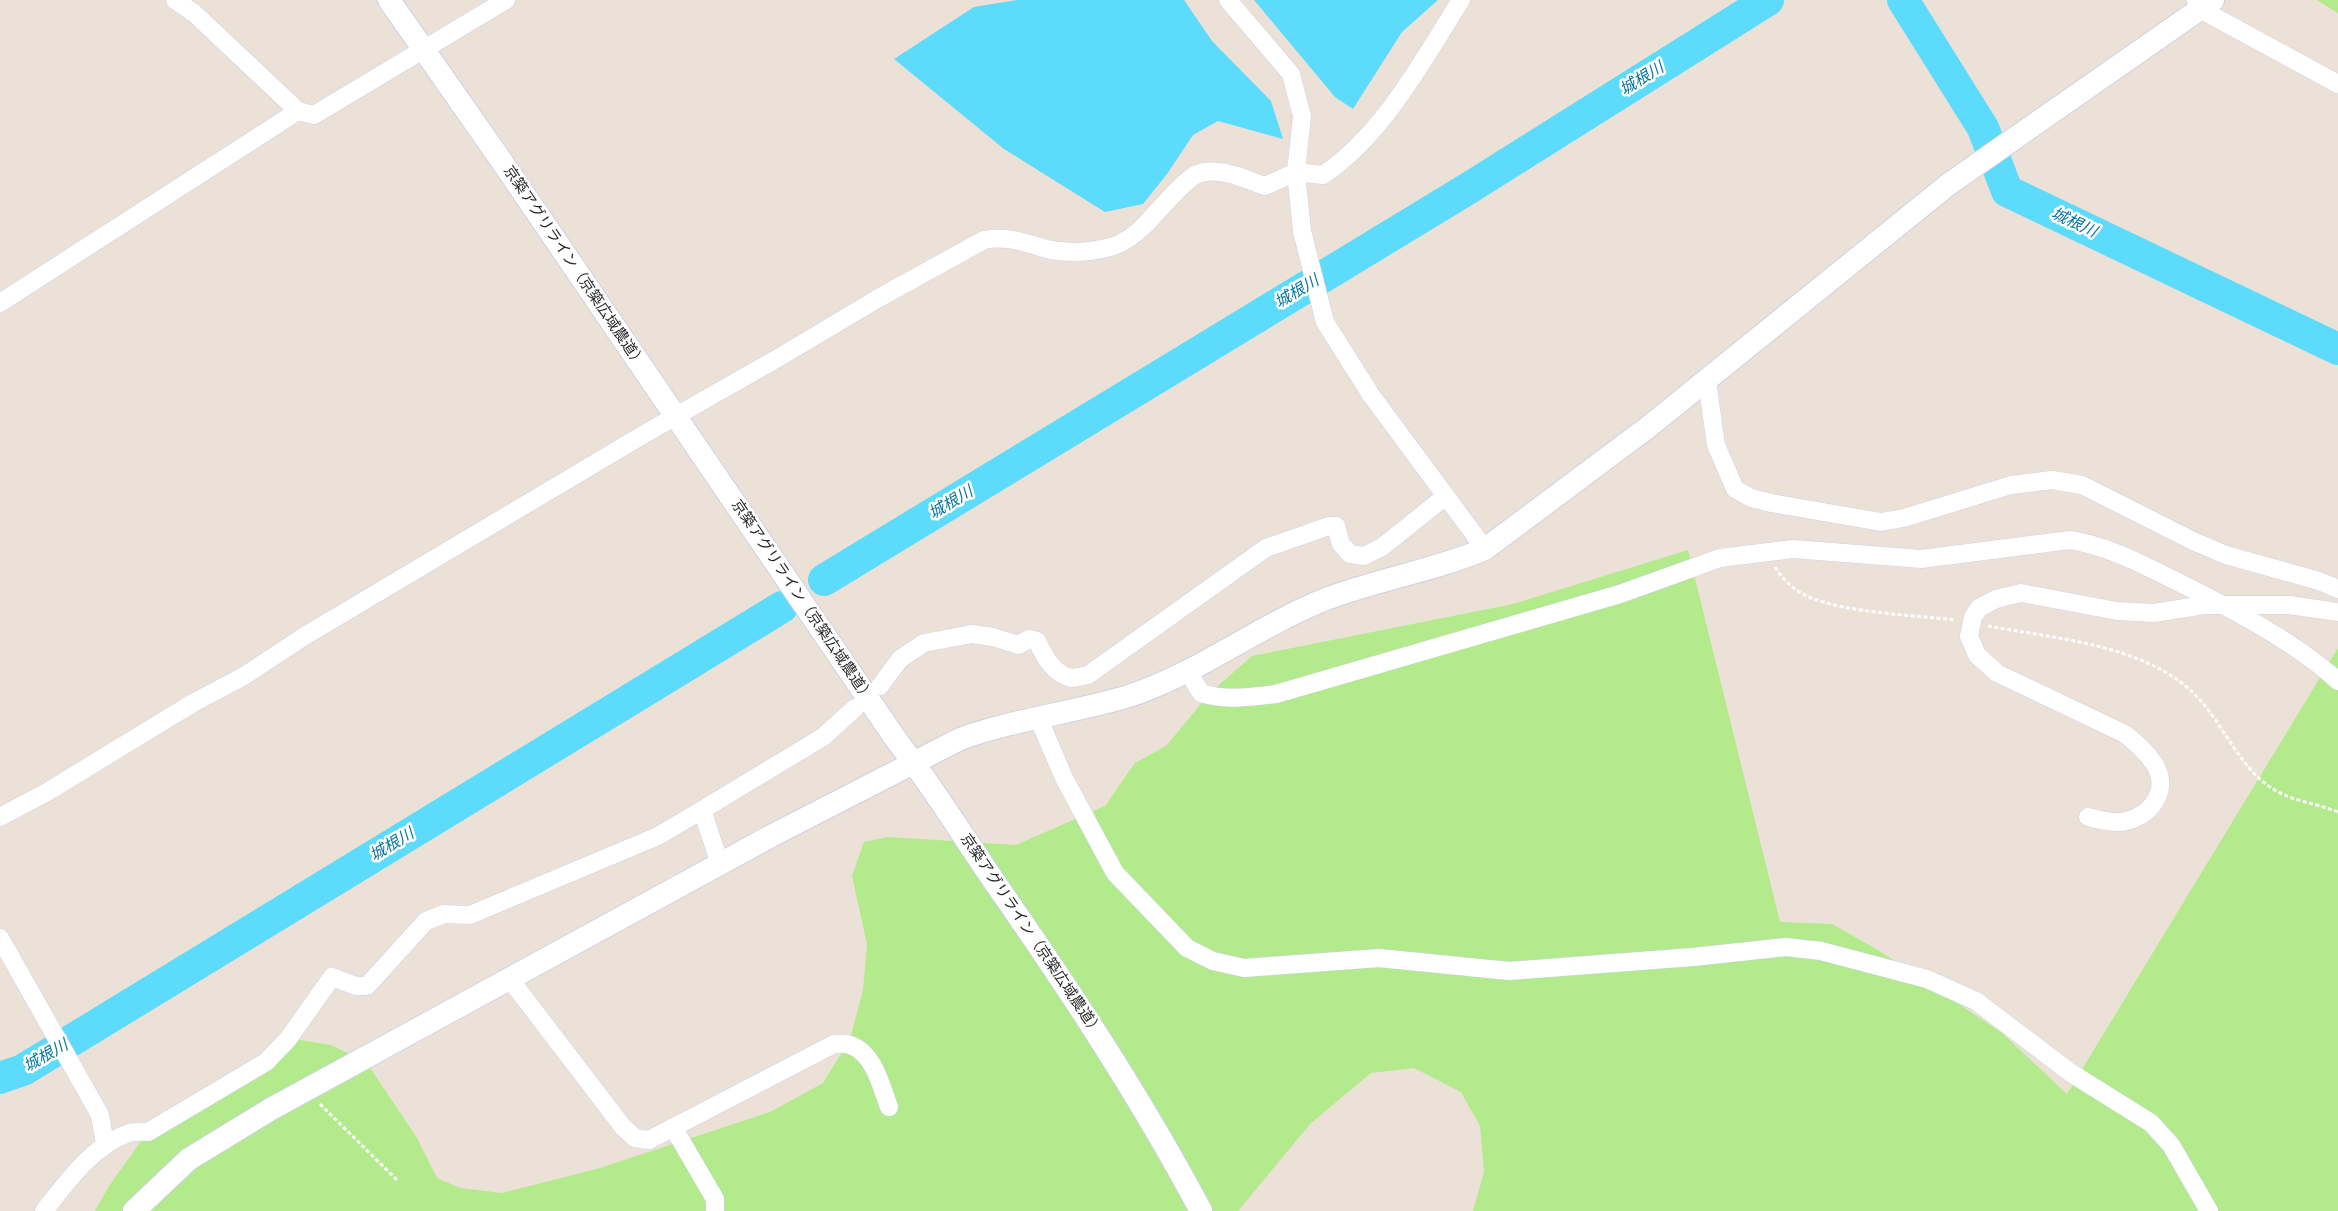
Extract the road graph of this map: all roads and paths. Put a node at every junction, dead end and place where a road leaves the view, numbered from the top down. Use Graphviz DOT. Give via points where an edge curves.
graph roads {
  1 [pos="175,0"];
  2 [pos="389,0"];
  3 [pos="506,0"];
  4 [pos="1228,0"];
  5 [pos="1461,0"];
  6 [pos="2203,3"];
  7 [pos="424,48"];
  8 [pos="2338,84"];
  9 [pos="298,111"];
  10 [pos="1296,172"];
  11 [pos="0,303"];
  12 [pos="1707,381"];
  13 [pos="675,417"];
  14 [pos="1446,496"];
  15 [pos="1485,549"];
  16 [pos="1767,551"];
  17 [pos="2338,590"];
  18 [pos="2222,605"];
  19 [pos="2338,612"];
  20 [pos="1971,622"];
  21 [pos="1188,672"];
  22 [pos="2338,681"];
  23 [pos="880,686"];
  24 [pos="855,708"];
  25 [pos="1038,717"];
  26 [pos="914,763"];
  27 [pos="702,810"];
  28 [pos="2338,812"];
  29 [pos="0,817"];
  30 [pos="2088,817"];
  31 [pos="720,864"];
  32 [pos="0,938"];
  33 [pos="509,978"];
  34 [pos="307,1091"];
  35 [pos="888,1107"];
  36 [pos="673,1127"];
  37 [pos="105,1145"];
  38 [pos="398,1182"];
  39 [pos="44,1211"];
  40 [pos="134,1211"];
  41 [pos="715,1211"];
  42 [pos="1201,1211"];
  43 [pos="2209,1211"];
  1 -- 9 [label="street"];
  2 -- 7 [label="street, 京築アグリライン（京築広域農道）"];
  3 -- 7 [label="street"];
  4 -- 10 [label="street" via="1290,74 1302,116"];
  5 -- 10 [label="street" via="1401,94 1339,165 1324,175"];
  6 -- 8 [label="street"];
  6 -- 12 [label="street" via="1950,184"];
  7 -- 9 [label="street" via="314,115"];
  7 -- 13 [label="street, 京築アグリライン（京築広域農道）"];
  9 -- 11 [label="street"];
  10 -- 13 [label="street" via="1265,186 1213,172 1194,176 1134,236 1094,251 1048,249 1010,238 984,240"];
  10 -- 14 [label="street" via="1302,231 1325,322 1371,394"];
  12 -- 15 [label="street"];
  12 -- 17 [label="street" via="1716,445 1735,488 1751,498 1881,522 2011,485 2052,480 2082,485 2226,555 2319,581"];
  13 -- 26 [label="street, 京築アグリライン（京築広域農道）"];
  13 -- 29 [label="street" via="304,637 244,676"];
  14 -- 15 [label="street"];
  14 -- 23 [label="street" via="1382,547 1364,556 1350,554 1341,544 1336,526 1266,548 1088,675 1072,678 1057,671 1037,641 1029,639 1018,645 972,634 924,643 900,659"];
  15 -- 21 [label="street" via="1456,561 1326,599"];
  16 -- 18 [label="street" via="1793,549 1921,559 2018,545 2070,540 2088,542 2138,562"];
  16 -- 20 [label="path" via="1784,579 1810,598 1851,608"];
  16 -- 21 [label="street" via="1720,558 1620,594 1276,694 1214,697 1201,693"];
  18 -- 19 [label="street" via="2288,605"];
  18 -- 20 [label="street" via="2154,613 2117,611 2021,593 1996,599 1979,608"];
  18 -- 22 [label="street" via="2300,652"];
  20 -- 28 [label="path" via="2137,658 2188,688 2210,710 2261,780 2290,797"];
  20 -- 30 [label="street" via="1968,636 1977,655 1997,673 2125,734 2156,766 2160,783 2153,807 2139,818 2115,822"];
  21 -- 25 [label="street" via="1128,696"];
  24 -- 27 [label="street" via="823,738"];
  25 -- 26 [label="street" via="960,739"];
  25 -- 43 [label="street" via="1064,778 1115,873 1187,948 1213,961 1244,968 1379,958 1509,971 1786,947 1831,954 1927,978 1976,1001 2071,1073 2151,1123 2172,1145"];
  26 -- 31 [label="street"];
  26 -- 42 [label="street, 京築アグリライン（京築広域農道）" via="1096,1030"];
  27 -- 31 [label="street"];
  27 -- 37 [label="street" via="658,836 470,916 444,914 426,921 367,986 356,986 332,977 288,1039 266,1062 148,1132 130,1132"];
  31 -- 33 [label="street"];
  32 -- 37 [label="street" via="100,1115"];
  33 -- 34 [label="street"];
  33 -- 36 [label="street" via="635,1138 649,1140"];
  34 -- 38 [label="path"];
  34 -- 40 [label="street" via="189,1159"];
  35 -- 36 [label="street" via="875,1070 861,1052 849,1044 834,1044"];
  36 -- 41 [label="street" via="716,1199"];
  37 -- 39 [label="street" via="68,1180"];
}
